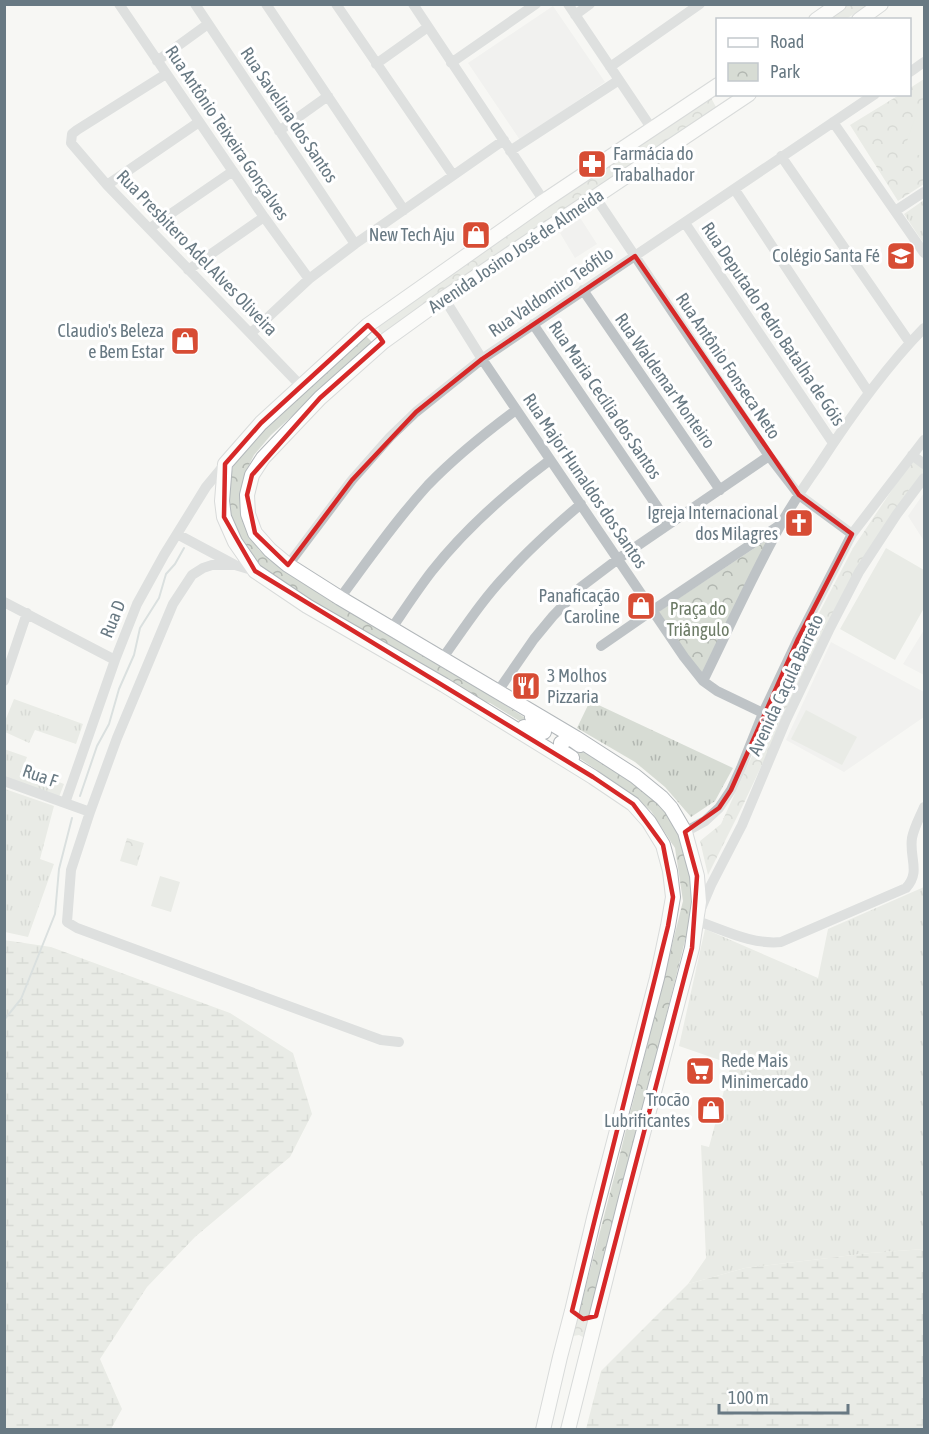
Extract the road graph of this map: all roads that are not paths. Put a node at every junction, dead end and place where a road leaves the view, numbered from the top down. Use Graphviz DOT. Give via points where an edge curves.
graph roads {
  1 [pos="119,4"];
  2 [pos="195,4"];
  3 [pos="266,4"];
  4 [pos="336,4"];
  5 [pos="413,4"];
  6 [pos="536,4"];
  7 [pos="567,4"];
  8 [pos="590,4"];
  9 [pos="700,4"];
  10 [pos="839,4"];
  11 [pos="881,4"];
  12 [pos="575,15"];
  13 [pos="819,18"];
  14 [pos="862,18"];
  15 [pos="208,24"];
  16 [pos="428,27"];
  17 [pos="157,61"];
  18 [pos="924,62"];
  19 [pos="451,63"];
  20 [pos="376,64"];
  21 [pos="610,67"];
  22 [pos="911,71"];
  23 [pos="166,74"];
  24 [pos="619,80"];
  25 [pos="715,87"];
  26 [pos="328,96"];
  27 [pos="719,96"];
  28 [pos="746,96"];
  29 [pos="872,96"];
  30 [pos="726,111"];
  31 [pos="199,122"];
  32 [pos="833,122"];
  33 [pos="652,129"];
  34 [pos="279,131"];
  35 [pos="504,140"];
  36 [pos="510,151"];
  37 [pos="781,156"];
  38 [pos="233,171"];
  39 [pos="453,176"];
  40 [pos="107,185"];
  41 [pos="735,189"];
  42 [pos="924,192"];
  43 [pos="596,198"];
  44 [pos="544,201"];
  45 [pos="404,210"];
  46 [pos="895,211"];
  47 [pos="264,217"];
  48 [pos="685,223"];
  49 [pos="150,228"];
  50 [pos="355,244"];
  51 [pos="924,253"];
  52 [pos="635,256"];
  53 [pos="188,270"];
  54 [pos="309,279"];
  55 [pos="583,290"];
  56 [pos="444,298"];
  57 [pos="368,324"];
  58 [pos="533,324"];
  59 [pos="924,328"];
  60 [pos="251,333"];
  61 [pos="384,342"];
  62 [pos="910,343"];
  63 [pos="482,359"];
  64 [pos="301,386"];
  65 [pos="869,393"];
  66 [pos="516,410"];
  67 [pos="924,440"];
  68 [pos="833,443"];
  69 [pos="912,455"];
  70 [pos="769,456"];
  71 [pos="550,460"];
  72 [pos="225,464"];
  73 [pos="924,464"];
  74 [pos="924,478"];
  75 [pos="720,490"];
  76 [pos="799,495"];
  77 [pos="580,504"];
  78 [pos="669,524"];
  79 [pos="780,525"];
  80 [pos="177,534"];
  81 [pos="852,534"];
  82 [pos="618,559"];
  83 [pos="235,565"];
  84 [pos="288,565"];
  85 [pos="255,571"];
  86 [pos="340,598"];
  87 [pos="4,602"];
  88 [pos="653,610"];
  89 [pos="27,613"];
  90 [pos="392,628"];
  91 [pos="601,646"];
  92 [pos="442,658"];
  93 [pos="115,660"];
  94 [pos="4,681"];
  95 [pos="703,681"];
  96 [pos="498,691"];
  97 [pos="484,711"];
  98 [pos="763,713"];
  99 [pos="616,763"];
  100 [pos="4,782"];
  101 [pos="610,788"];
  102 [pos="65,803"];
  103 [pos="924,807"];
  104 [pos="90,812"];
  105 [pos="685,832"];
  106 [pos="697,919"];
  107 [pos="399,1041"];
  108 [pos="573,1311"];
  109 [pos="596,1316"];
  110 [pos="560,1357"];
  111 [pos="585,1358"];
  112 [pos="543,1430"];
  113 [pos="568,1430"];
  1 -- 17 [label="street, Rua Antônio Teixeira Gonçalves"];
  2 -- 15 [label="street, Rua Savelina dos Santos"];
  3 -- 26 [label="street"];
  4 -- 20 [label="street"];
  5 -- 16 [label="street"];
  6 -- 19 [label="street"];
  7 -- 12 [label="street"];
  8 -- 12 [label="street"];
  9 -- 21 [label="street"];
  10 -- 13 [label="main road"];
  11 -- 14 [label="main road"];
  12 -- 21 [label="street"];
  15 -- 17 [label="street"];
  15 -- 34 [label="street, Rua Savelina dos Santos"];
  16 -- 19 [label="street"];
  16 -- 20 [label="street"];
  17 -- 23 [label="street, Rua Antônio Teixeira Gonçalves"];
  18 -- 22 [label="street"];
  19 -- 35 [label="street"];
  20 -- 39 [label="street"];
  21 -- 24 [label="street"];
  23 -- 31 [label="street, Rua Antônio Teixeira Gonçalves"];
  23 -- 40 [label="street, Rua Presbitero Adel Alves Oliveira" via="72,134 71,143"];
  24 -- 33 [label="street"];
  24 -- 36 [label="street"];
  25 -- 33 [label="main road, Avenida Josino José de Almeida"];
  26 -- 34 [label="street"];
  26 -- 45 [label="street"];
  27 -- 30 [label="main road"];
  28 -- 30 [label="main road, Avenida Josino José de Almeida"];
  29 -- 32 [label="street, Rua Valdomiro Teófilo"];
  30 -- 43 [label="main road, Avenida Josino José de Almeida"];
  31 -- 38 [label="street, Rua Antônio Teixeira Gonçalves"];
  31 -- 40 [label="street"];
  32 -- 37 [label="street, Rua Valdomiro Teófilo"];
  32 -- 46 [label="street"];
  33 -- 44 [label="main road, Avenida Josino José de Almeida"];
  34 -- 50 [label="street, Rua Savelina dos Santos"];
  35 -- 36 [label="street"];
  35 -- 39 [label="street"];
  36 -- 44 [label="street"];
  37 -- 41 [label="street, Rua Valdomiro Teófilo"];
  37 -- 62 [label="street"];
  38 -- 47 [label="street, Rua Antônio Teixeira Gonçalves"];
  38 -- 49 [label="street"];
  39 -- 45 [label="street"];
  40 -- 49 [label="street, Rua Presbitero Adel Alves Oliveira"];
  41 -- 48 [label="street, Rua Valdomiro Teófilo"];
  41 -- 65 [label="street"];
  42 -- 46 [label="street"];
  43 -- 52 [label="street, Rua Antônio Fonseca Neto"];
  43 -- 56 [label="main road, Avenida Josino José de Almeida"];
  44 -- 57 [label="main road, Avenida Josino José de Almeida"];
  45 -- 50 [label="street"];
  46 -- 51 [label="street"];
  47 -- 53 [label="street"];
  47 -- 54 [label="street, Rua Antônio Teixeira Gonçalves"];
  48 -- 52 [label="street, Rua Valdomiro Teófilo"];
  48 -- 68 [label="street, Rua Deputado Pedro Batalha de Góis"];
  49 -- 53 [label="street, Rua Presbitero Adel Alves Oliveira"];
  50 -- 54 [label="street"];
  52 -- 55 [label="street, Rua Valdomiro Teófilo"];
  52 -- 70 [label="street, Rua Antônio Fonseca Neto"];
  53 -- 60 [label="street, Rua Presbitero Adel Alves Oliveira"];
  54 -- 60 [label="street"];
  55 -- 58 [label="street, Rua Valdomiro Teófilo"];
  55 -- 75 [label="street, Rua Waldemar Monteiro"];
  56 -- 61 [label="main road, Avenida Josino José de Almeida"];
  56 -- 63 [label="street, Rua Major Hunaldos dos Santos"];
  57 -- 61 [label="main road"];
  57 -- 64 [label="main road, Avenida Josino José de Almeida"];
  58 -- 63 [label="street, Rua Valdomiro Teófilo"];
  58 -- 78 [label="street, Rua Maria Cecília dos Santos"];
  59 -- 62 [label="street"];
  60 -- 64 [label="street, Rua Presbitero Adel Alves Oliveira"];
  61 -- 84 [label="main road, Avenida Josino José de Almeida" via="320,398 263,458 252,475 247,495 255,533"];
  62 -- 65 [label="street"];
  63 -- 66 [label="street, Rua Major Hunaldos dos Santos"];
  63 -- 84 [label="street, Rua Valdomiro Teófilo" via="390,437"];
  64 -- 72 [label="main road, Avenida Josino José de Almeida"];
  65 -- 68 [label="street"];
  66 -- 71 [label="street, Rua Major Hunaldos dos Santos"];
  66 -- 86 [label="street" via="473,442 429,484"];
  67 -- 69 [label="street, Avenida Caçula Barreto"];
  68 -- 76 [label="street"];
  69 -- 73 [label="street"];
  69 -- 81 [label="street, Avenida Caçula Barreto"];
  70 -- 75 [label="street"];
  70 -- 76 [label="street, Rua Antônio Fonseca Neto"];
  71 -- 77 [label="street, Rua Major Hunaldos dos Santos"];
  71 -- 90 [label="street" via="514,486 469,529"];
  72 -- 80 [label="street, Rua D"];
  72 -- 85 [label="main road" via="224,517"];
  74 -- 106 [label="street, Avenida Caçula Barreto" via="854,581 786,720"];
  75 -- 78 [label="street"];
  76 -- 79 [label="street"];
  76 -- 81 [label="street, Rua Antônio Fonseca Neto"];
  77 -- 82 [label="street, Rua Major Hunaldos dos Santos"];
  77 -- 92 [label="street" via="507,574"];
  78 -- 82 [label="street"];
  79 -- 88 [label="street"];
  79 -- 95 [label="street"];
  80 -- 83 [label="street"];
  80 -- 93 [label="street, Rua D" via="137,604"];
  81 -- 98 [label="street, Avenida Caçula Barreto"];
  82 -- 88 [label="street, Rua Major Hunaldos dos Santos"];
  82 -- 96 [label="street" via="581,587 553,616"];
  83 -- 85 [label="street"];
  83 -- 104 [label="street" via="203,568 192,575 173,604"];
  84 -- 86 [label="main road, Avenida Josino José de Almeida"];
  85 -- 97 [label="main road"];
  86 -- 90 [label="main road, Avenida Josino José de Almeida"];
  87 -- 89 [label="street"];
  88 -- 91 [label="street"];
  88 -- 95 [label="street, Rua Major Hunaldos dos Santos"];
  89 -- 93 [label="street"];
  89 -- 94 [label="street"];
  90 -- 92 [label="main road, Avenida Josino José de Almeida"];
  92 -- 96 [label="main road, Avenida Josino José de Almeida"];
  93 -- 102 [label="street, Rua D"];
  95 -- 98 [label="street"];
  96 -- 97 [label="main road" via="543,724 544,732 535,734 496,711"];
  96 -- 99 [label="main road"];
  97 -- 101 [label="main road"];
  98 -- 105 [label="street, Avenida Caçula Barreto" via="750,732 731,790 705,821"];
  99 -- 101 [label="main road" via="570,738 561,743 561,751"];
  99 -- 105 [label="main road" via="662,798"];
  100 -- 102 [label="street, Rua F"];
  101 -- 108 [label="main road" via="633,804 663,844 673,897 657,978"];
  102 -- 104 [label="street, Rua F"];
  103 -- 106 [label="street" via="912,842 915,869 906,888 781,942 756,941"];
  104 -- 107 [label="street" via="70,870 68,922 381,1040"];
  105 -- 106 [label="main road" via="698,876"];
  106 -- 109 [label="main road"];
  108 -- 109 [label="main road" via="583,1319"];
  108 -- 110 [label="main road"];
  109 -- 111 [label="main road"];
  110 -- 111 [label="main road" via="576,1341 582,1345"];
  110 -- 112 [label="main road"];
  111 -- 113 [label="main road"];
}
